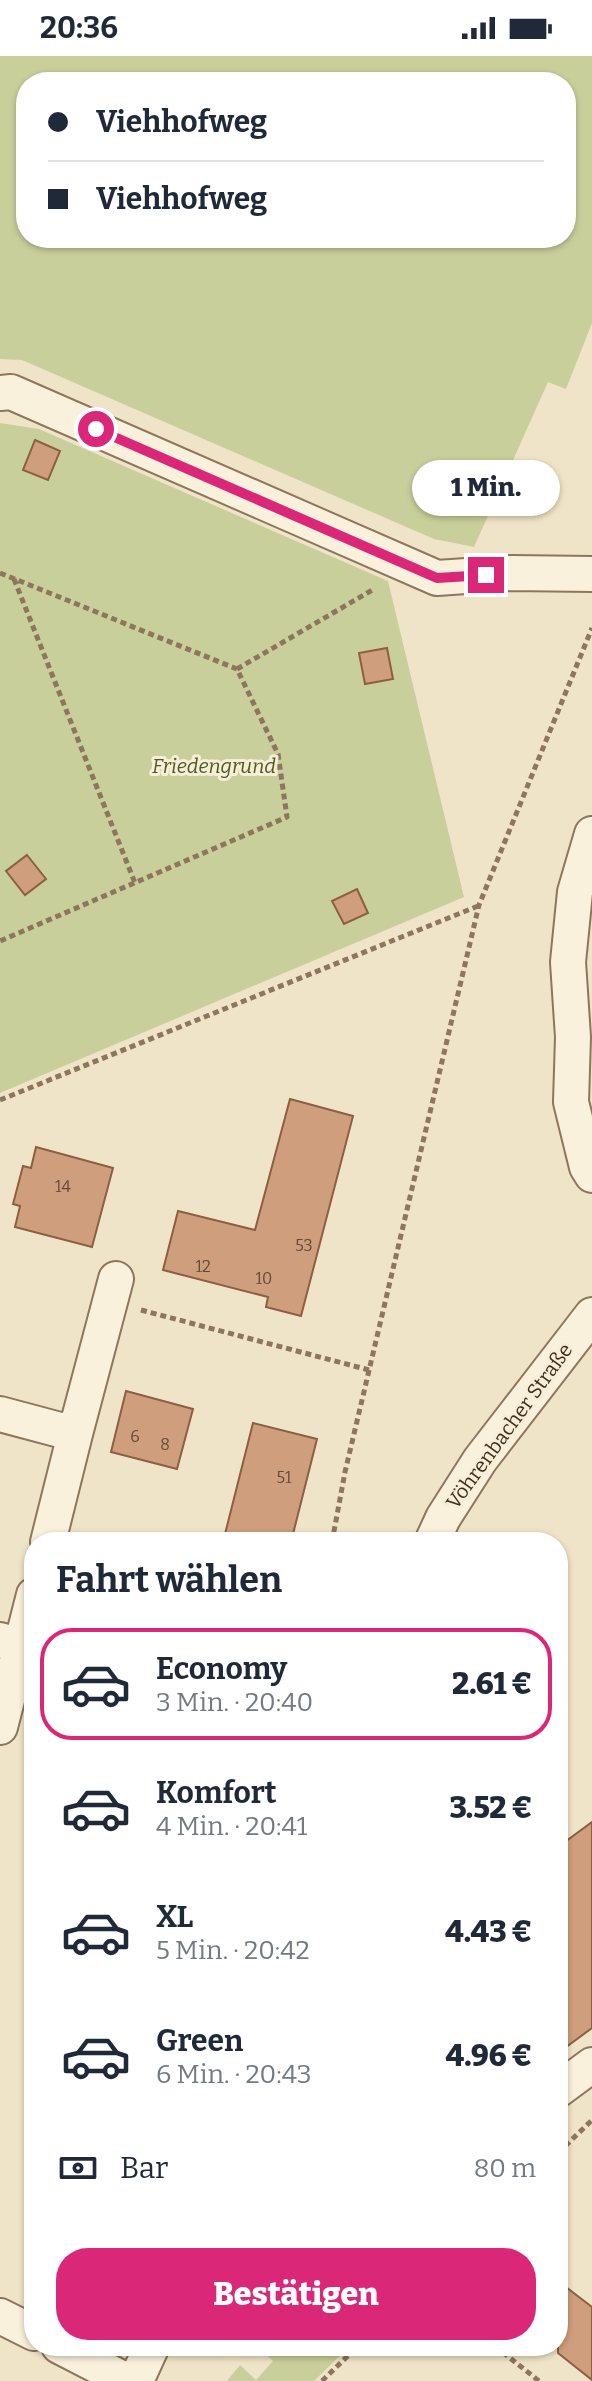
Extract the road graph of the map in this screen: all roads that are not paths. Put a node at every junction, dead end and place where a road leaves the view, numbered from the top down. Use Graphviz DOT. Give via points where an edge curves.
graph roads {
  1 [pos="0,393"];
  2 [pos="592,574"];
  3 [pos="592,834"];
  4 [pos="582,1046"];
  5 [pos="592,1069"];
  6 [pos="592,1175"];
  7 [pos="116,1301"];
  8 [pos="592,1315"];
  9 [pos="0,1414"];
  10 [pos="75,1434"];
  11 [pos="50,1532"];
  12 [pos="437,1532"];
  13 [pos="18,1645"];
  14 [pos="0,1727"];
  15 [pos="592,2065"];
  16 [pos="568,2083"];
  17 [pos="0,2316"];
  18 [pos="24,2328"];
  19 [pos="78,2356"];
  20 [pos="147,2356"];
  21 [pos="127,2381"];
  22 [pos="136,2381"];
  1 -- 2 [label="street" via="11,392 437,578"];
  3 -- 4 [label="street" via="575,892 568,962"];
  4 -- 5 [label="street"];
  4 -- 6 [label="street" via="571,1102"];
  7 -- 10 [label="street"];
  8 -- 12 [label="street, Vöhrenbacher Straße" via="480,1460"];
  9 -- 10 [label="street"];
  10 -- 11 [label="street"];
  13 -- 14 [label="street"];
  15 -- 16 [label="street"];
  17 -- 18 [label="street"];
  19 -- 21 [label="street"];
  20 -- 22 [label="street"];
}
